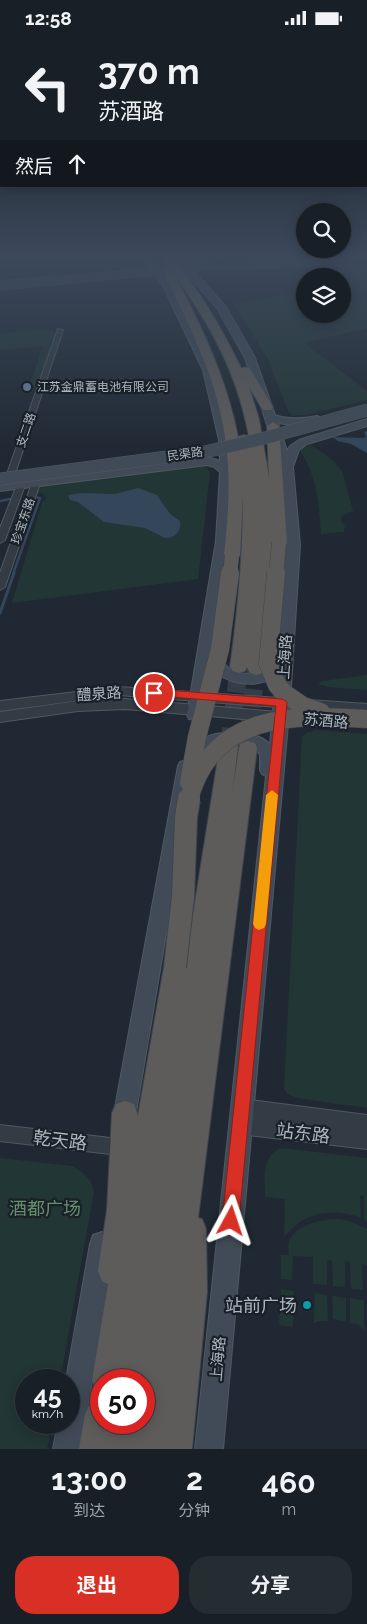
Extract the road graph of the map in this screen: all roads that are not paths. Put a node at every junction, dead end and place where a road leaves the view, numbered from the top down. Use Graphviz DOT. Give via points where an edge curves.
graph roads {
  1 [pos="190,320"];
  2 [pos="192,320"];
  3 [pos="200,320"];
  4 [pos="209,320"];
  5 [pos="216,320"];
  6 [pos="228,320"];
  7 [pos="60,330"];
  8 [pos="367,405"];
  9 [pos="367,411"];
  10 [pos="367,415"];
  11 [pos="270,417"];
  12 [pos="367,422"];
  13 [pos="223,431"];
  14 [pos="287,467"];
  15 [pos="226,471"];
  16 [pos="4,476"];
  17 [pos="0,483"];
  18 [pos="36,483"];
  19 [pos="21,485"];
  20 [pos="0,487"];
  21 [pos="0,540"];
  22 [pos="279,543"];
  23 [pos="0,587"];
  24 [pos="211,620"];
  25 [pos="287,622"];
  26 [pos="239,667"];
  27 [pos="256,669"];
  28 [pos="197,703"];
  29 [pos="0,706"];
  30 [pos="367,709"];
  31 [pos="281,710"];
  32 [pos="0,717"];
  33 [pos="367,718"];
  34 [pos="367,724"];
  35 [pos="187,807"];
  36 [pos="173,837"];
  37 [pos="267,848"];
  38 [pos="125,1113"];
  39 [pos="241,1117"];
  40 [pos="367,1124"];
  41 [pos="0,1133"];
  42 [pos="367,1140"];
  43 [pos="119,1147"];
  44 [pos="192,1156"];
  45 [pos="102,1369"];
  46 [pos="109,1369"];
  47 [pos="138,1369"];
  48 [pos="98,1434"];
  49 [pos="128,1434"];
  50 [pos="67,1449"];
  51 [pos="96,1449"];
  52 [pos="126,1449"];
  53 [pos="155,1449"];
  54 [pos="176,1449"];
  55 [pos="209,1449"];
  1 -- 13 [label="main road, 上海路" via="208,370"];
  2 -- 35 [label="highway, bridge" via="217,379 230,428 235,526 226,617 192,759"];
  3 -- 26 [label="highway, 上海路" via="212,338 230,380 246,454 250,535"];
  4 -- 27 [label="highway, 上海路" via="241,383 263,480 266,547"];
  5 -- 11 [label="highway"];
  6 -- 11 [label="main road, 上海路" via="250,358"];
  7 -- 16 [label="street, 支二路"];
  8 -- 11 [label="main road" via="302,423 282,422"];
  9 -- 16 [label="main road, 民渠路, bridge" via="205,451"];
  10 -- 17 [label="main road, 民渠路, bridge" via="270,442 203,456"];
  11 -- 14 [label="main road, 上海路"];
  11 -- 22 [label="highway"];
  12 -- 14 [label="main road" via="303,442 294,448"];
  13 -- 15 [label="main road, 上海路"];
  13 -- 16 [label="main road" via="221,442 208,447"];
  14 -- 25 [label="main road, 上海路" via="293,545"];
  15 -- 18 [label="main road" via="207,461"];
  15 -- 24 [label="main road, 上海路" via="223,541"];
  18 -- 19 [label="main road"];
  18 -- 23 [label="street, 珍宝东路"];
  19 -- 20 [label="main road"];
  19 -- 21 [label="street, 珍宝东路"];
  22 -- 33 [label="highway, bridge" via="268,654 273,677 284,693 303,707"];
  24 -- 25 [label="main road" via="214,662 227,675 252,679 279,669"];
  24 -- 28 [label="main road, 上海路"];
  25 -- 31 [label="main road, 上海路"];
  28 -- 29 [label="street, 醴泉路" via="118,691"];
  28 -- 31 [label="street, 苏酒路"];
  28 -- 32 [label="street, 醴泉路" via="78,706"];
  28 -- 36 [label="main road, 上海路"];
  30 -- 31 [label="street, 苏酒路"];
  31 -- 34 [label="street, 苏酒路"];
  31 -- 37 [label="main road, 上海路"];
  33 -- 35 [label="highway, bridge" via="296,717 250,728 226,742 205,762 194,780"];
  35 -- 46 [label="highway, bridge" via="184,887 175,967"];
  36 -- 37 [label="main road" via="198,751 202,745 226,737 263,747 268,755"];
  36 -- 38 [label="main road, 上海路"];
  37 -- 39 [label="main road, 上海路"];
  38 -- 43 [label="main road, 上海路"];
  38 -- 45 [label="highway" via="121,1210 103,1328"];
  39 -- 40 [label="street, 站东路"];
  39 -- 42 [label="street, 站东路"];
  39 -- 55 [label="main road, 上海路"];
  41 -- 43 [label="street, 乾天路"];
  43 -- 50 [label="main road, 上海路"];
  44 -- 47 [label="highway" via="238,747"];
  44 -- 53 [label="highway"];
  44 -- 54 [label="highway" via="193,1292"];
  48 -- 51 [label="highway"];
  49 -- 52 [label="highway"];
}
